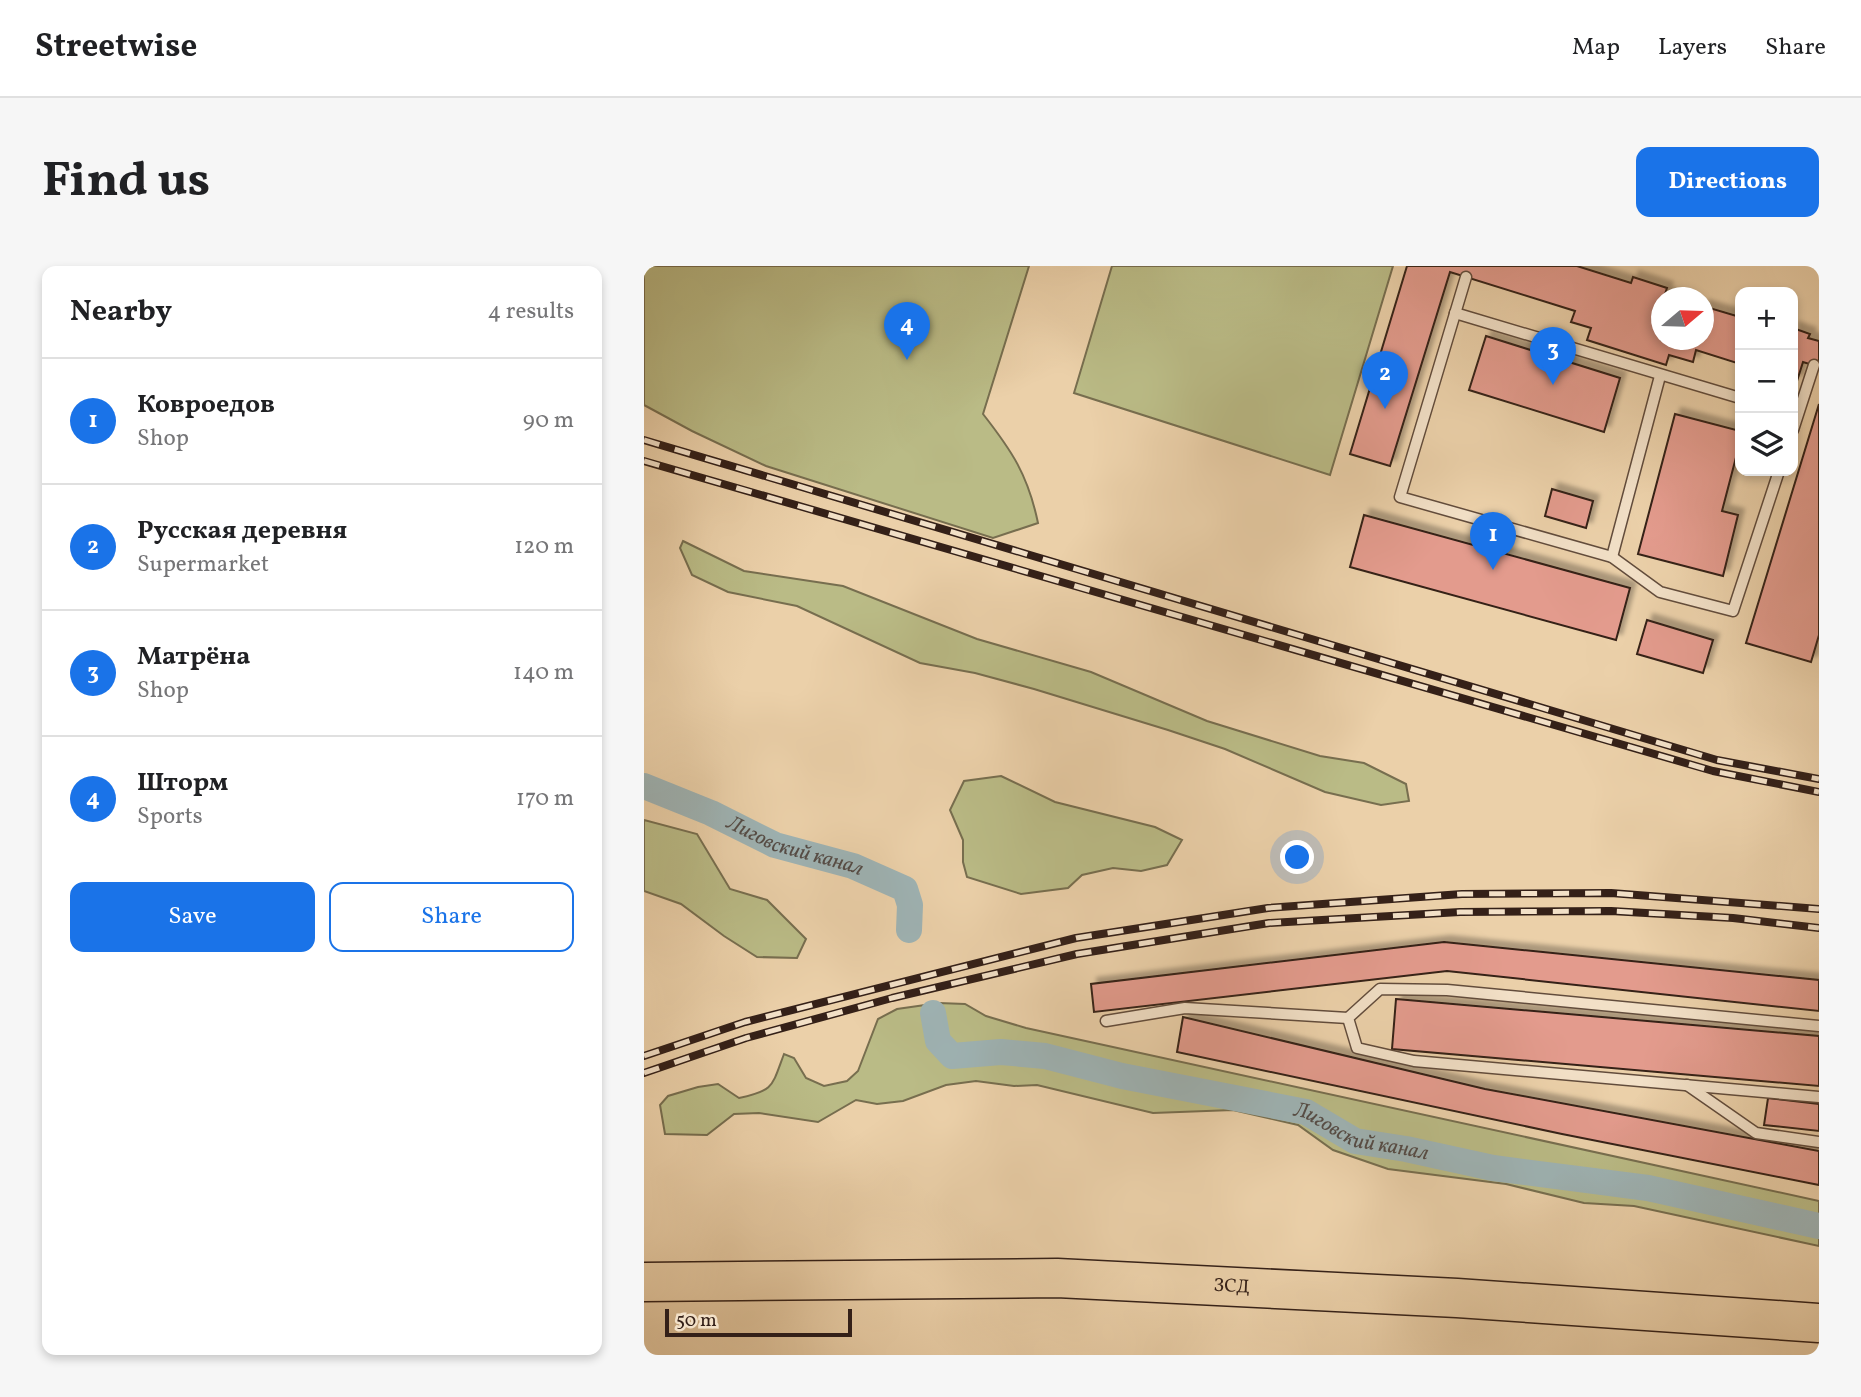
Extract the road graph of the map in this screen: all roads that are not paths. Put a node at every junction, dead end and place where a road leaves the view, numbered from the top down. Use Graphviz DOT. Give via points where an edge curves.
graph roads {
  1 [pos="1466,277"];
  2 [pos="1455,313"];
  3 [pos="1814,365"];
  4 [pos="1660,376"];
  5 [pos="1735,397"];
  6 [pos="1795,413"];
  7 [pos="1777,476"];
  8 [pos="1612,557"];
  9 [pos="1348,1018"];
  10 [pos="1106,1021"];
  11 [pos="1819,1026"];
  12 [pos="1686,1085"];
  13 [pos="1819,1097"];
  14 [pos="1819,1142"];
  15 [pos="644,1282"];
  16 [pos="1819,1323"];
  1 -- 2 [label="lane"];
  2 -- 4 [label="lane"];
  2 -- 8 [label="lane" via="1400,497"];
  3 -- 6 [label="lane"];
  4 -- 5 [label="lane"];
  4 -- 8 [label="lane"];
  7 -- 8 [label="lane" via="1733,611 1660,592"];
  9 -- 10 [label="lane" via="1185,1008"];
  9 -- 11 [label="lane" via="1380,989 1447,990"];
  9 -- 12 [label="lane" via="1357,1048 1415,1061"];
  12 -- 13 [label="lane"];
  12 -- 14 [label="lane" via="1756,1133"];
  15 -- 16 [label="highway, ЗСД" via="1057,1278 1457,1298"];
}
